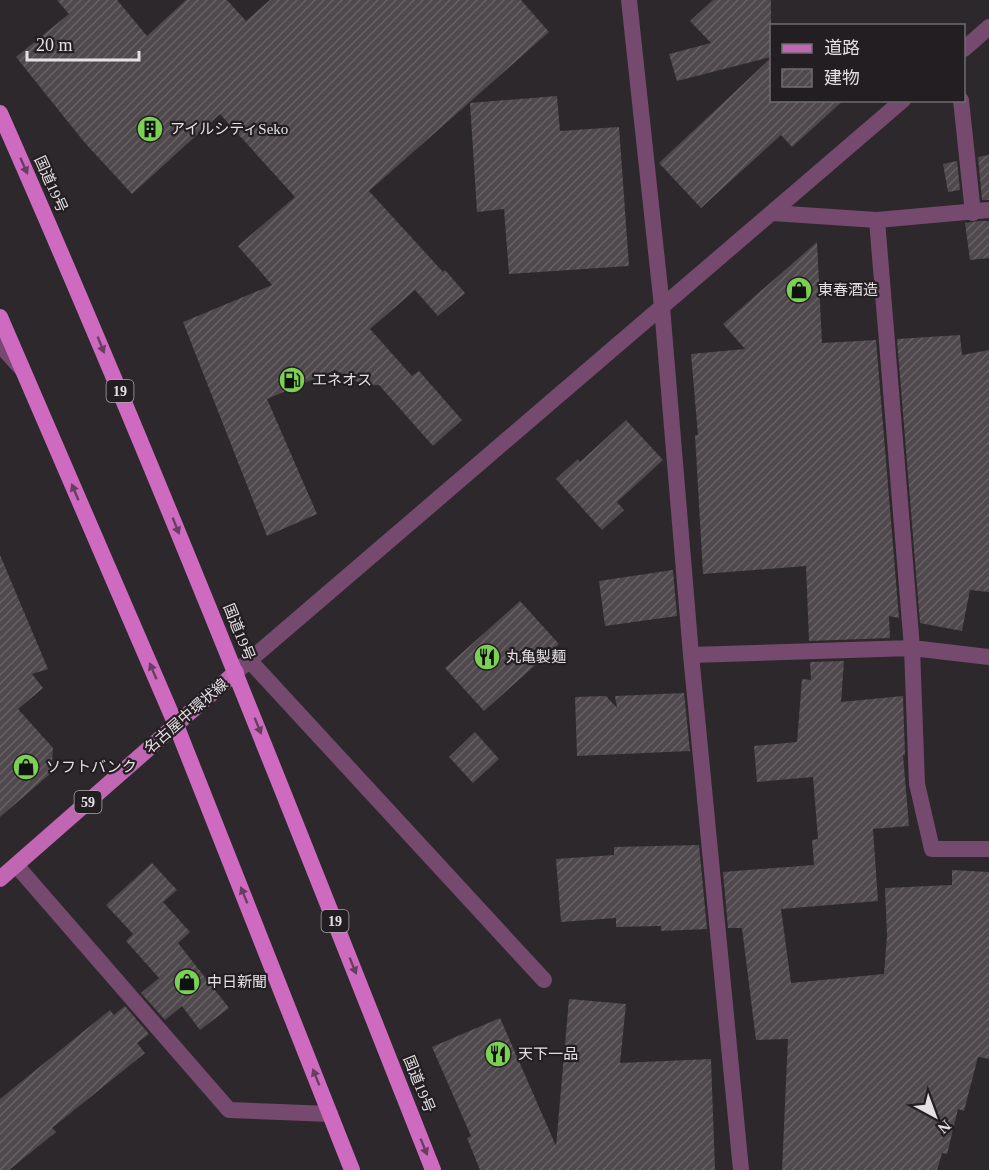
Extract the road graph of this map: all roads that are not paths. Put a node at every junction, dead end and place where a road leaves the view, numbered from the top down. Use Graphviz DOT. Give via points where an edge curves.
graph roads {
  1 [pos="629,0"];
  2 [pos="989,27"];
  3 [pos="965,47"];
  4 [pos="901,102"];
  5 [pos="961,102"];
  6 [pos="0,113"];
  7 [pos="981,212"];
  8 [pos="772,213"];
  9 [pos="877,220"];
  10 [pos="662,307"];
  11 [pos="0,317"];
  12 [pos="0,345"];
  13 [pos="22,370"];
  14 [pos="912,648"];
  15 [pos="691,655"];
  16 [pos="989,657"];
  17 [pos="249,660"];
  18 [pos="236,672"];
  19 [pos="176,725"];
  20 [pos="989,849"];
  21 [pos="16,865"];
  22 [pos="0,879"];
  23 [pos="544,980"];
  24 [pos="330,1114"];
  25 [pos="352,1170"];
  26 [pos="434,1170"];
  27 [pos="741,1170"];
  1 -- 10 [label="street"];
  2 -- 3 [label="street"];
  4 -- 8 [label="street"];
  5 -- 7 [label="street"];
  6 -- 18 [label="highway, 国道19号 / 19, one-way" via="81,297"];
  7 -- 9 [label="street"];
  8 -- 9 [label="street"];
  8 -- 10 [label="street"];
  9 -- 14 [label="street"];
  10 -- 15 [label="street"];
  10 -- 17 [label="street"];
  11 -- 13 [label="highway"];
  12 -- 13 [label="street"];
  19 -- 13 [label="highway, one-way"];
  14 -- 15 [label="street"];
  14 -- 16 [label="street"];
  14 -- 20 [label="street" via="917,784 932,849"];
  15 -- 27 [label="street"];
  17 -- 18 [label="street"];
  17 -- 23 [label="street"];
  18 -- 19 [label="main road, 名古屋中環状線 / 59"];
  18 -- 26 [label="highway, 国道19号 / 19, one-way"];
  19 -- 21 [label="main road, 名古屋中環状線 / 59"];
  24 -- 19 [label="highway, one-way"];
  21 -- 22 [label="main road, 名古屋中環状線 / 59"];
  21 -- 24 [label="street" via="229,1110"];
  24 -- 25 [label="highway"];
}
